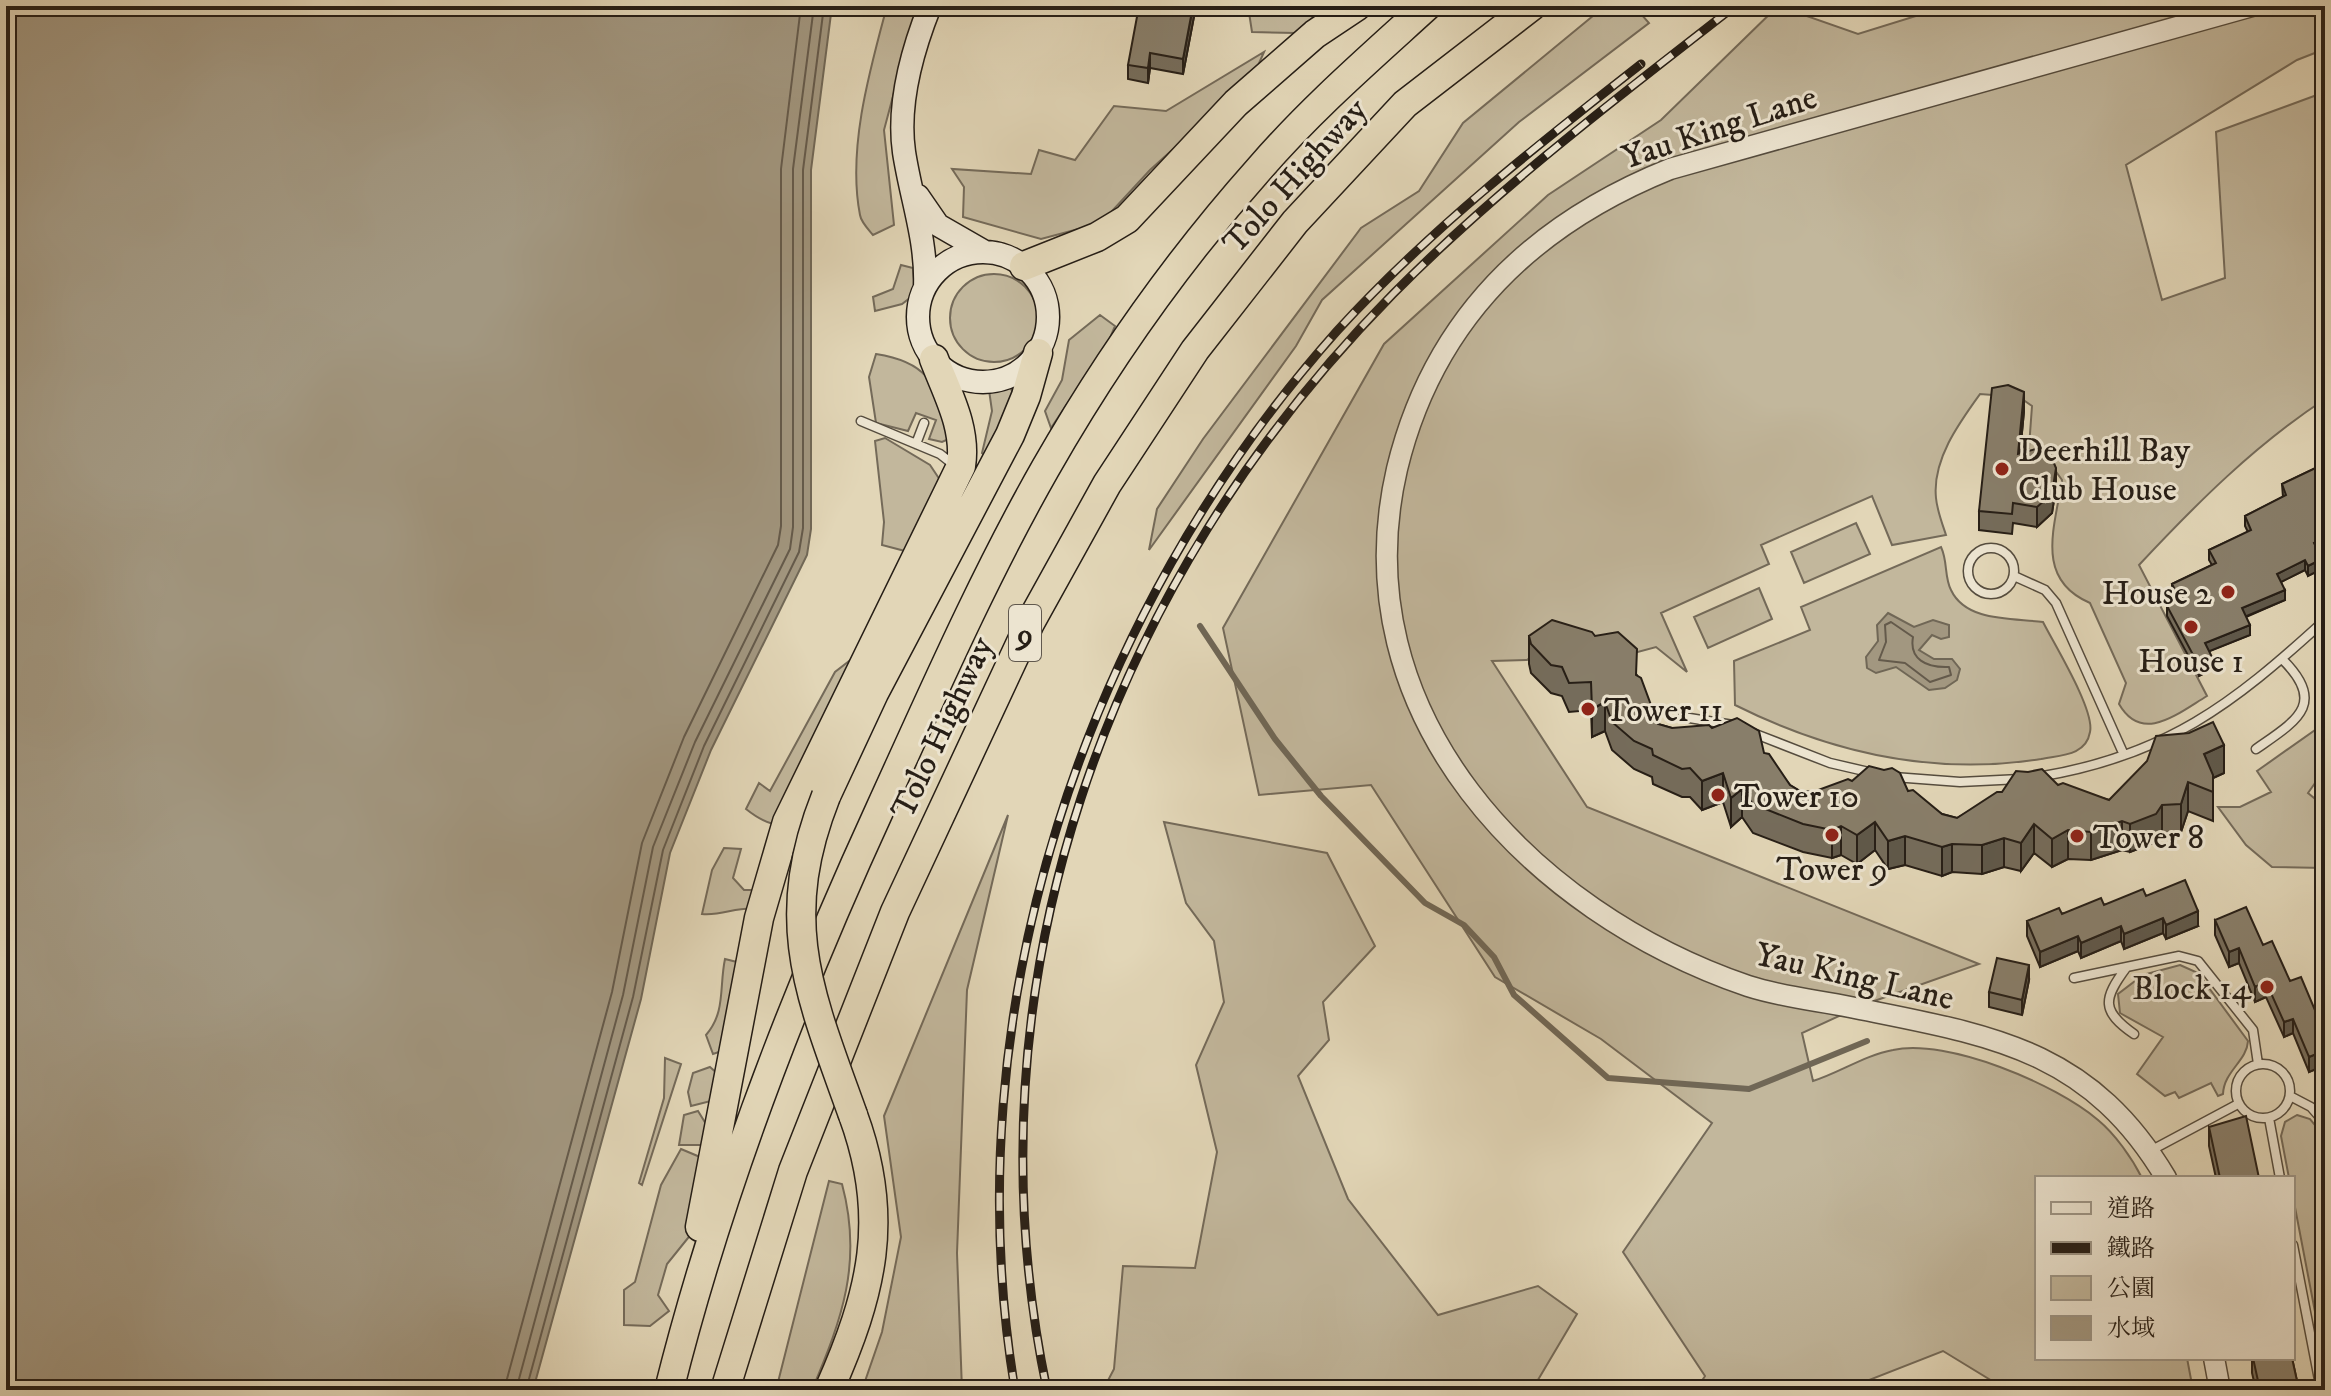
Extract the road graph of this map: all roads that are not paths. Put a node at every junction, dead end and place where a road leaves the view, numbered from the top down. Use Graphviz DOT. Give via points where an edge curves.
graph roads {
  1 [pos="930,6"];
  2 [pos="1357,6"];
  3 [pos="1427,6"];
  4 [pos="1532,6"];
  5 [pos="2252,6"];
  6 [pos="2212,11"];
  7 [pos="913,188"];
  8 [pos="985,252"];
  9 [pos="1024,266"];
  10 [pos="925,287"];
  11 [pos="1038,353"];
  12 [pos="934,359"];
  13 [pos="861,421"];
  14 [pos="924,423"];
  15 [pos="916,444"];
  16 [pos="960,471"];
  17 [pos="2014,576"];
  18 [pos="2325,620"];
  19 [pos="2282,659"];
  20 [pos="1683,717"];
  21 [pos="2256,749"];
  22 [pos="2124,755"];
  23 [pos="2127,967"];
  24 [pos="2074,978"];
  25 [pos="2134,1034"];
  26 [pos="2258,1064"];
  27 [pos="2290,1096"];
  28 [pos="2238,1104"];
  29 [pos="2269,1118"];
  30 [pos="2325,1123"];
  31 [pos="2150,1151"];
  32 [pos="2165,1176"];
  33 [pos="2280,1176"];
  34 [pos="2295,1255"];
  35 [pos="693,1291"];
  36 [pos="2214,1360"];
  37 [pos="669,1390"];
  38 [pos="725,1390"];
  39 [pos="829,1390"];
  40 [pos="2220,1390"];
  41 [pos="2321,1390"];
  1 -- 7 [label="main road" via="903,108 904,149"];
  2 -- 9 [label="highway" via="1315,34 1236,103 1134,213 1097,237"];
  3 -- 35 [label="highway, Tolo Highway / 9" via="1320,104 1219,215 1130,334 1044,471 835,903"];
  4 -- 38 [label="highway, Tolo Highway / 9" via="1405,104 1304,212 1195,350 1107,484 1030,623 895,912 793,1171"];
  5 -- 6 [label="street, Yau King Lane"];
  6 -- 31 [label="street, Yau King Lane" via="1670,169 1590,207 1516,260 1452,337 1404,440 1389,527 1395,627 1427,725 1497,827 1567,890 1654,945 1744,985 1967,1033 2046,1060 2107,1100"];
  7 -- 8 [label="main road" via="938,225"];
  7 -- 10 [label="main road" via="925,249"];
  8 -- 9 [label="main road"];
  8 -- 10 [label="main road" via="950,261"];
  9 -- 11 [label="main road" via="1041,287 1047,306 1048,327"];
  10 -- 12 [label="main road" via="920,332"];
  11 -- 12 [label="main road" via="1011,376 979,382 946,370"];
  11 -- 39 [label="highway, bridge" via="1010,435 874,693 826,796 805,861 801,939 816,1013 867,1159 875,1234 864,1299"];
  12 -- 16 [label="highway" via="962,438"];
  13 -- 15 [label="lane"];
  14 -- 15 [label="lane"];
  15 -- 16 [label="lane" via="944,456"];
  16 -- 35 [label="highway" via="803,782 783,832 759,918 729,1066"];
  17 -- 17 [label="lane" via="2005,590 1990,595 1970,582 1968,566 1977,552 1992,548 2007,554"];
  17 -- 22 [label="lane" via="2045,590 2056,603"];
  18 -- 19 [label="lane"];
  19 -- 21 [label="lane" via="2305,689 2302,711"];
  19 -- 22 [label="lane" via="2205,718"];
  20 -- 22 [label="lane" via="1729,723 1830,763 1903,778 2022,779"];
  23 -- 24 [label="lane"];
  23 -- 25 [label="lane" via="2108,999 2113,1018"];
  23 -- 26 [label="lane" via="2179,956 2198,961 2253,1030"];
  26 -- 27 [label="lane" via="2282,1072"];
  26 -- 28 [label="lane" via="2238,1078"];
  27 -- 29 [label="lane" via="2282,1111"];
  27 -- 30 [label="lane" via="2311,1107"];
  28 -- 29 [label="lane" via="2250,1116"];
  28 -- 31 [label="lane"];
  29 -- 33 [label="lane"];
  31 -- 32 [label="street, Yau King Lane"];
  34 -- 41 [label="lane"];
  35 -- 37 [label="highway, Tolo Highway / 9"];
  36 -- 40 [label="street"];
}
